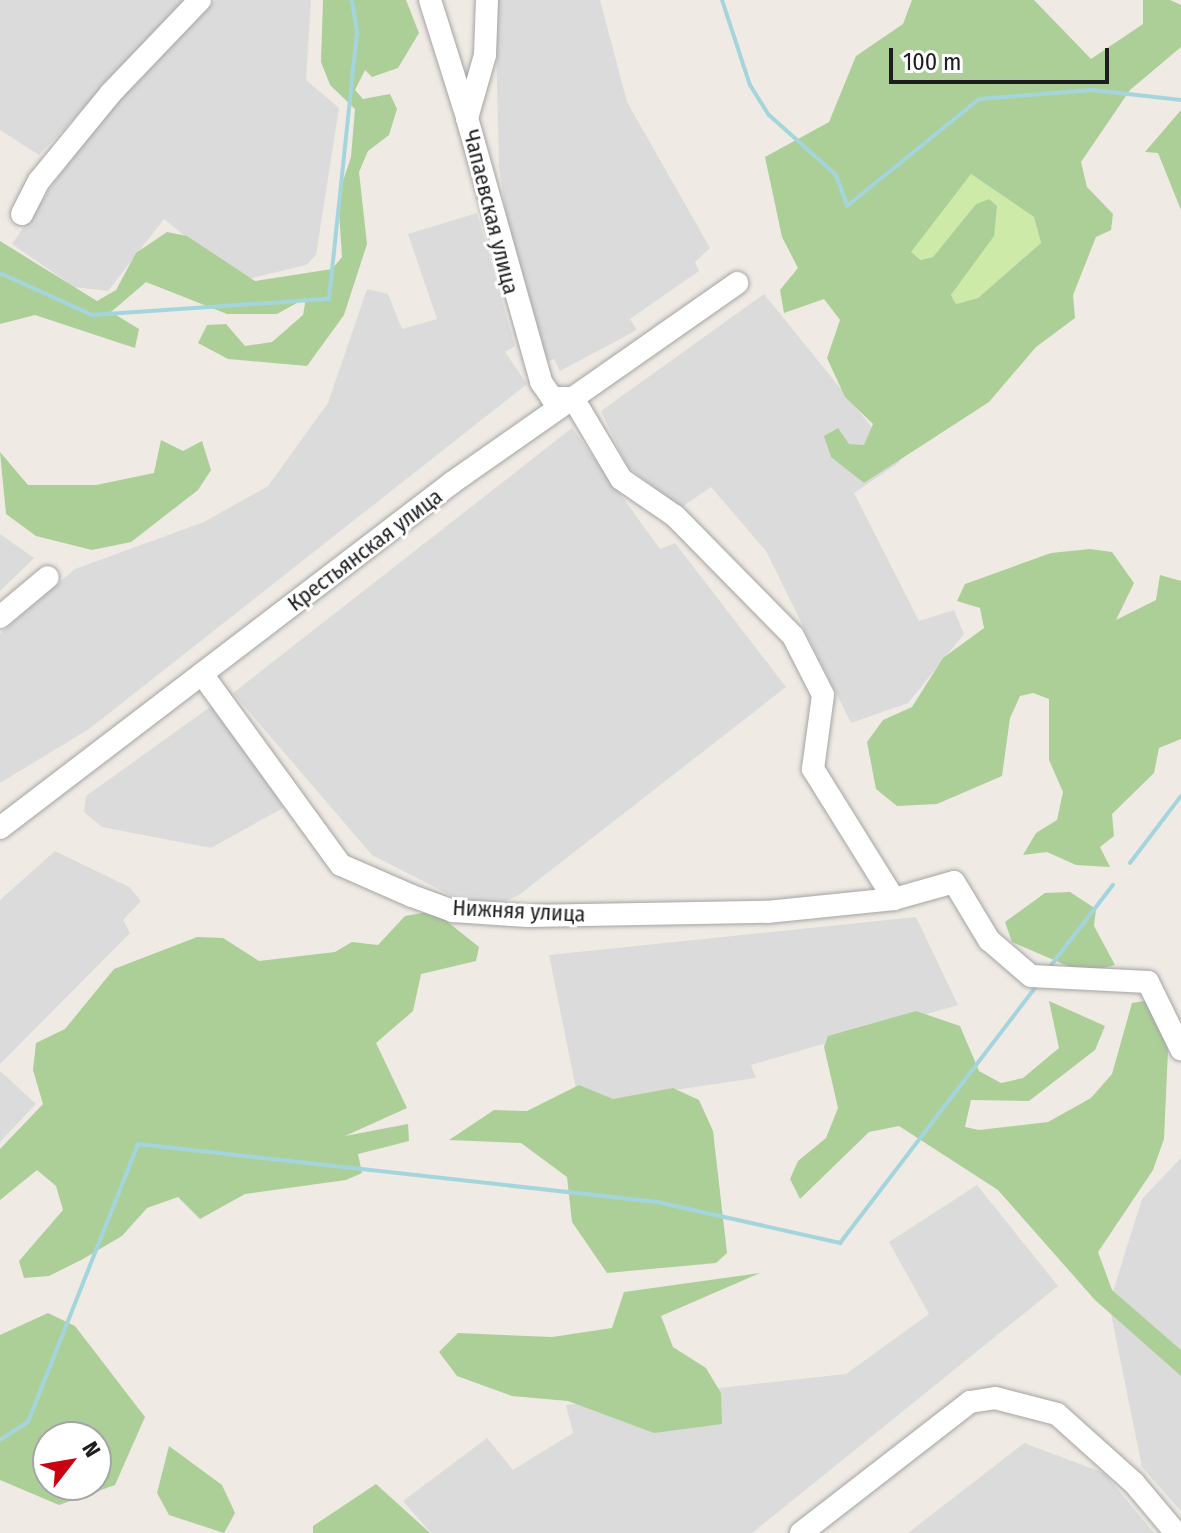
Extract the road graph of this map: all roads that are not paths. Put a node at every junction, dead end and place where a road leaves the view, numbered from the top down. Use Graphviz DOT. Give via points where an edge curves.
graph roads {
  1 [pos="200,0"];
  2 [pos="430,0"];
  3 [pos="487,0"];
  4 [pos="467,118"];
  5 [pos="22,214"];
  6 [pos="737,283"];
  7 [pos="573,398"];
  8 [pos="48,577"];
  9 [pos="0,617"];
  10 [pos="202,674"];
  11 [pos="0,828"];
  12 [pos="894,899"];
  13 [pos="1181,1049"];
  14 [pos="801,1533"];
  15 [pos="1176,1533"];
  1 -- 5 [label="street" via="93,115 39,181"];
  2 -- 4 [label="street"];
  3 -- 4 [label="street, Чапаевская улица" via="485,55"];
  4 -- 7 [label="street, Чапаевская улица" via="541,382 552,398"];
  6 -- 7 [label="street, Крестьянская улица"];
  7 -- 10 [label="street, Крестьянская улица"];
  7 -- 12 [label="street" via="621,479 675,516 793,636 823,695 813,769"];
  8 -- 9 [label="street"];
  10 -- 11 [label="street, Крестьянская улица"];
  10 -- 12 [label="street, Нижняя улица" via="341,865 453,911 767,912"];
  12 -- 13 [label="street, Нижняя улица" via="954,882 989,940 1031,976 1148,982"];
  14 -- 15 [label="street" via="970,1402 995,1398 1057,1414 1134,1483"];
}
